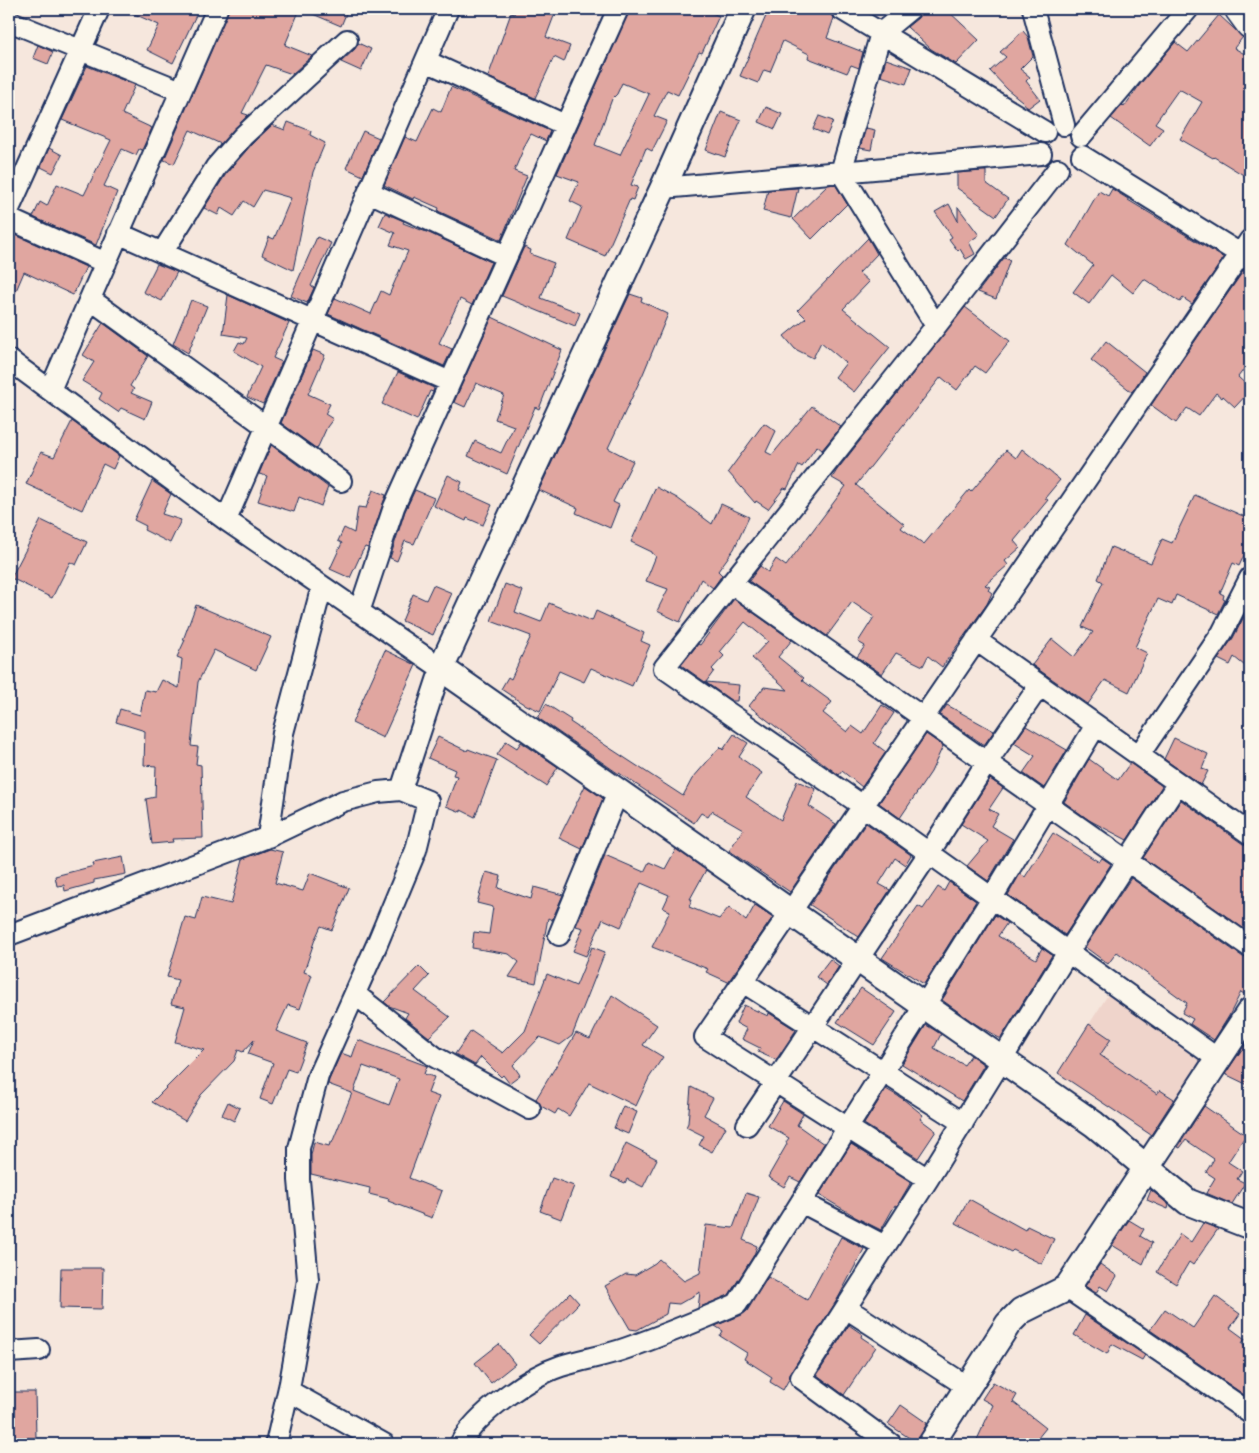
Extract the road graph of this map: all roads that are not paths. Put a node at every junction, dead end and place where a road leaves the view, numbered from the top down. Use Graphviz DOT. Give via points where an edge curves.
graph roads {
  1 [pos="99,9"];
  2 [pos="217,9"];
  3 [pos="448,9"];
  4 [pos="618,9"];
  5 [pos="743,9"];
  6 [pos="841,9"];
  7 [pos="910,9"];
  8 [pos="1033,9"];
  9 [pos="1188,9"];
  10 [pos="1239,9"];
  11 [pos="9,21"];
  12 [pos="1250,24"];
  13 [pos="881,33"];
  14 [pos="347,40"];
  15 [pos="81,50"];
  16 [pos="426,61"];
  17 [pos="181,90"];
  18 [pos="565,125"];
  19 [pos="1055,128"];
  20 [pos="1081,136"];
  21 [pos="1041,154"];
  22 [pos="1082,156"];
  23 [pos="1058,169"];
  24 [pos="841,172"];
  25 [pos="663,188"];
  26 [pos="368,192"];
  27 [pos="9,209"];
  28 [pos="9,219"];
  29 [pos="118,233"];
  30 [pos="1247,251"];
  31 [pos="162,253"];
  32 [pos="506,256"];
  33 [pos="106,263"];
  34 [pos="90,299"];
  35 [pos="312,321"];
  36 [pos="936,326"];
  37 [pos="9,360"];
  38 [pos="450,382"];
  39 [pos="50,390"];
  40 [pos="266,426"];
  41 [pos="341,481"];
  42 [pos="226,520"];
  43 [pos="1250,578"];
  44 [pos="731,583"];
  45 [pos="322,586"];
  46 [pos="359,612"];
  47 [pos="976,640"];
  48 [pos="441,668"];
  49 [pos="1040,685"];
  50 [pos="923,718"];
  51 [pos="1096,725"];
  52 [pos="1139,755"];
  53 [pos="987,762"];
  54 [pos="1178,783"];
  55 [pos="401,790"];
  56 [pos="618,792"];
  57 [pos="1048,805"];
  58 [pos="863,806"];
  59 [pos="1250,834"];
  60 [pos="268,837"];
  61 [pos="929,853"];
  62 [pos="1128,861"];
  63 [pos="992,898"];
  64 [pos="790,912"];
  65 [pos="9,935"];
  66 [pos="559,935"];
  67 [pos="1250,947"];
  68 [pos="1068,952"];
  69 [pos="858,959"];
  70 [pos="743,982"];
  71 [pos="355,994"];
  72 [pos="924,1006"];
  73 [pos="1250,1012"];
  74 [pos="813,1027"];
  75 [pos="1218,1058"];
  76 [pos="1002,1060"];
  77 [pos="883,1071"];
  78 [pos="776,1082"];
  79 [pos="530,1109"];
  80 [pos="963,1123"];
  81 [pos="747,1126"];
  82 [pos="848,1128"];
  83 [pos="1146,1167"];
  84 [pos="928,1179"];
  85 [pos="801,1202"];
  86 [pos="1250,1226"];
  87 [pos="886,1246"];
  88 [pos="1067,1288"];
  89 [pos="846,1308"];
  90 [pos="39,1350"];
  91 [pos="9,1352"];
  92 [pos="968,1387"];
  93 [pos="289,1391"];
  94 [pos="1250,1413"];
  95 [pos="888,1443"];
  96 [pos="276,1444"];
  97 [pos="384,1444"];
  98 [pos="460,1444"];
  99 [pos="931,1444"];
  1 -- 15 [label="street"];
  2 -- 17 [label="street"];
  3 -- 16 [label="street"];
  4 -- 18 [label="street"];
  5 -- 25 [label="street"];
  6 -- 13 [label="street"];
  7 -- 13 [label="street"];
  8 -- 19 [label="street"];
  9 -- 20 [label="street"];
  10 -- 12 [label="main road"];
  11 -- 15 [label="street"];
  13 -- 19 [label="street"];
  13 -- 24 [label="street"];
  14 -- 31 [label="street" via="243,136 221,161"];
  15 -- 17 [label="street"];
  15 -- 27 [label="street"];
  16 -- 18 [label="street"];
  16 -- 26 [label="street"];
  17 -- 29 [label="street"];
  18 -- 32 [label="street"];
  19 -- 20 [label="street" via="1071,127"];
  19 -- 21 [label="street" via="1041,138"];
  20 -- 22 [label="street"];
  21 -- 23 [label="street" via="1045,161"];
  21 -- 24 [label="street"];
  22 -- 23 [label="street" via="1071,167"];
  22 -- 30 [label="street"];
  23 -- 36 [label="street"];
  24 -- 25 [label="street"];
  24 -- 36 [label="street"];
  25 -- 48 [label="street"];
  26 -- 32 [label="street"];
  26 -- 35 [label="street"];
  28 -- 33 [label="street"];
  29 -- 31 [label="street"];
  29 -- 33 [label="street"];
  30 -- 47 [label="street"];
  31 -- 35 [label="street"];
  32 -- 38 [label="street"];
  33 -- 34 [label="street"];
  34 -- 39 [label="street"];
  34 -- 40 [label="street"];
  35 -- 38 [label="street"];
  35 -- 40 [label="street"];
  36 -- 44 [label="street"];
  37 -- 39 [label="street"];
  38 -- 46 [label="street" via="394,507"];
  39 -- 42 [label="street"];
  40 -- 41 [label="street"];
  40 -- 42 [label="street"];
  42 -- 45 [label="street"];
  43 -- 52 [label="street" via="1222,634"];
  44 -- 50 [label="street"];
  44 -- 58 [label="street" via="664,668"];
  45 -- 46 [label="street"];
  45 -- 60 [label="street" via="283,733"];
  46 -- 48 [label="street"];
  47 -- 49 [label="street"];
  47 -- 50 [label="street"];
  48 -- 55 [label="street"];
  48 -- 56 [label="street"];
  49 -- 51 [label="street"];
  49 -- 53 [label="street"];
  50 -- 53 [label="street"];
  50 -- 58 [label="street"];
  51 -- 52 [label="street"];
  51 -- 57 [label="street"];
  52 -- 54 [label="street"];
  53 -- 57 [label="street"];
  53 -- 61 [label="street"];
  54 -- 59 [label="street"];
  54 -- 62 [label="street"];
  55 -- 60 [label="street" via="343,801"];
  55 -- 71 [label="street" via="428,800 416,850"];
  56 -- 64 [label="street"];
  56 -- 66 [label="street"];
  57 -- 62 [label="street"];
  57 -- 63 [label="street"];
  58 -- 61 [label="street"];
  58 -- 64 [label="street"];
  60 -- 65 [label="street"];
  61 -- 63 [label="street"];
  61 -- 69 [label="street"];
  62 -- 67 [label="street"];
  62 -- 68 [label="street"];
  63 -- 68 [label="street"];
  63 -- 72 [label="street"];
  64 -- 69 [label="street"];
  64 -- 70 [label="street"];
  68 -- 75 [label="street"];
  68 -- 76 [label="street"];
  69 -- 72 [label="street"];
  69 -- 74 [label="street"];
  70 -- 74 [label="street"];
  70 -- 78 [label="street" via="705,1037"];
  71 -- 79 [label="street" via="435,1057"];
  71 -- 93 [label="street" via="318,1076 299,1148 308,1280"];
  72 -- 76 [label="street"];
  72 -- 77 [label="street"];
  73 -- 75 [label="street"];
  74 -- 77 [label="street"];
  74 -- 78 [label="street"];
  75 -- 83 [label="street"];
  76 -- 80 [label="street"];
  76 -- 83 [label="street" via="1094,1124"];
  77 -- 80 [label="street"];
  77 -- 82 [label="street"];
  78 -- 81 [label="street"];
  78 -- 82 [label="street"];
  80 -- 84 [label="street"];
  82 -- 84 [label="street"];
  82 -- 85 [label="street"];
  83 -- 86 [label="street" via="1188,1202"];
  83 -- 88 [label="street"];
  84 -- 87 [label="street"];
  85 -- 87 [label="street"];
  85 -- 98 [label="street" via="737,1304 666,1335 559,1367 516,1388 478,1421"];
  87 -- 89 [label="street"];
  88 -- 92 [label="street" via="1021,1311 1008,1324"];
  88 -- 94 [label="street"];
  89 -- 92 [label="street"];
  89 -- 95 [label="street" via="801,1378"];
  90 -- 91 [label="street"];
  92 -- 99 [label="street"];
  93 -- 96 [label="street"];
  93 -- 97 [label="street"];
}
